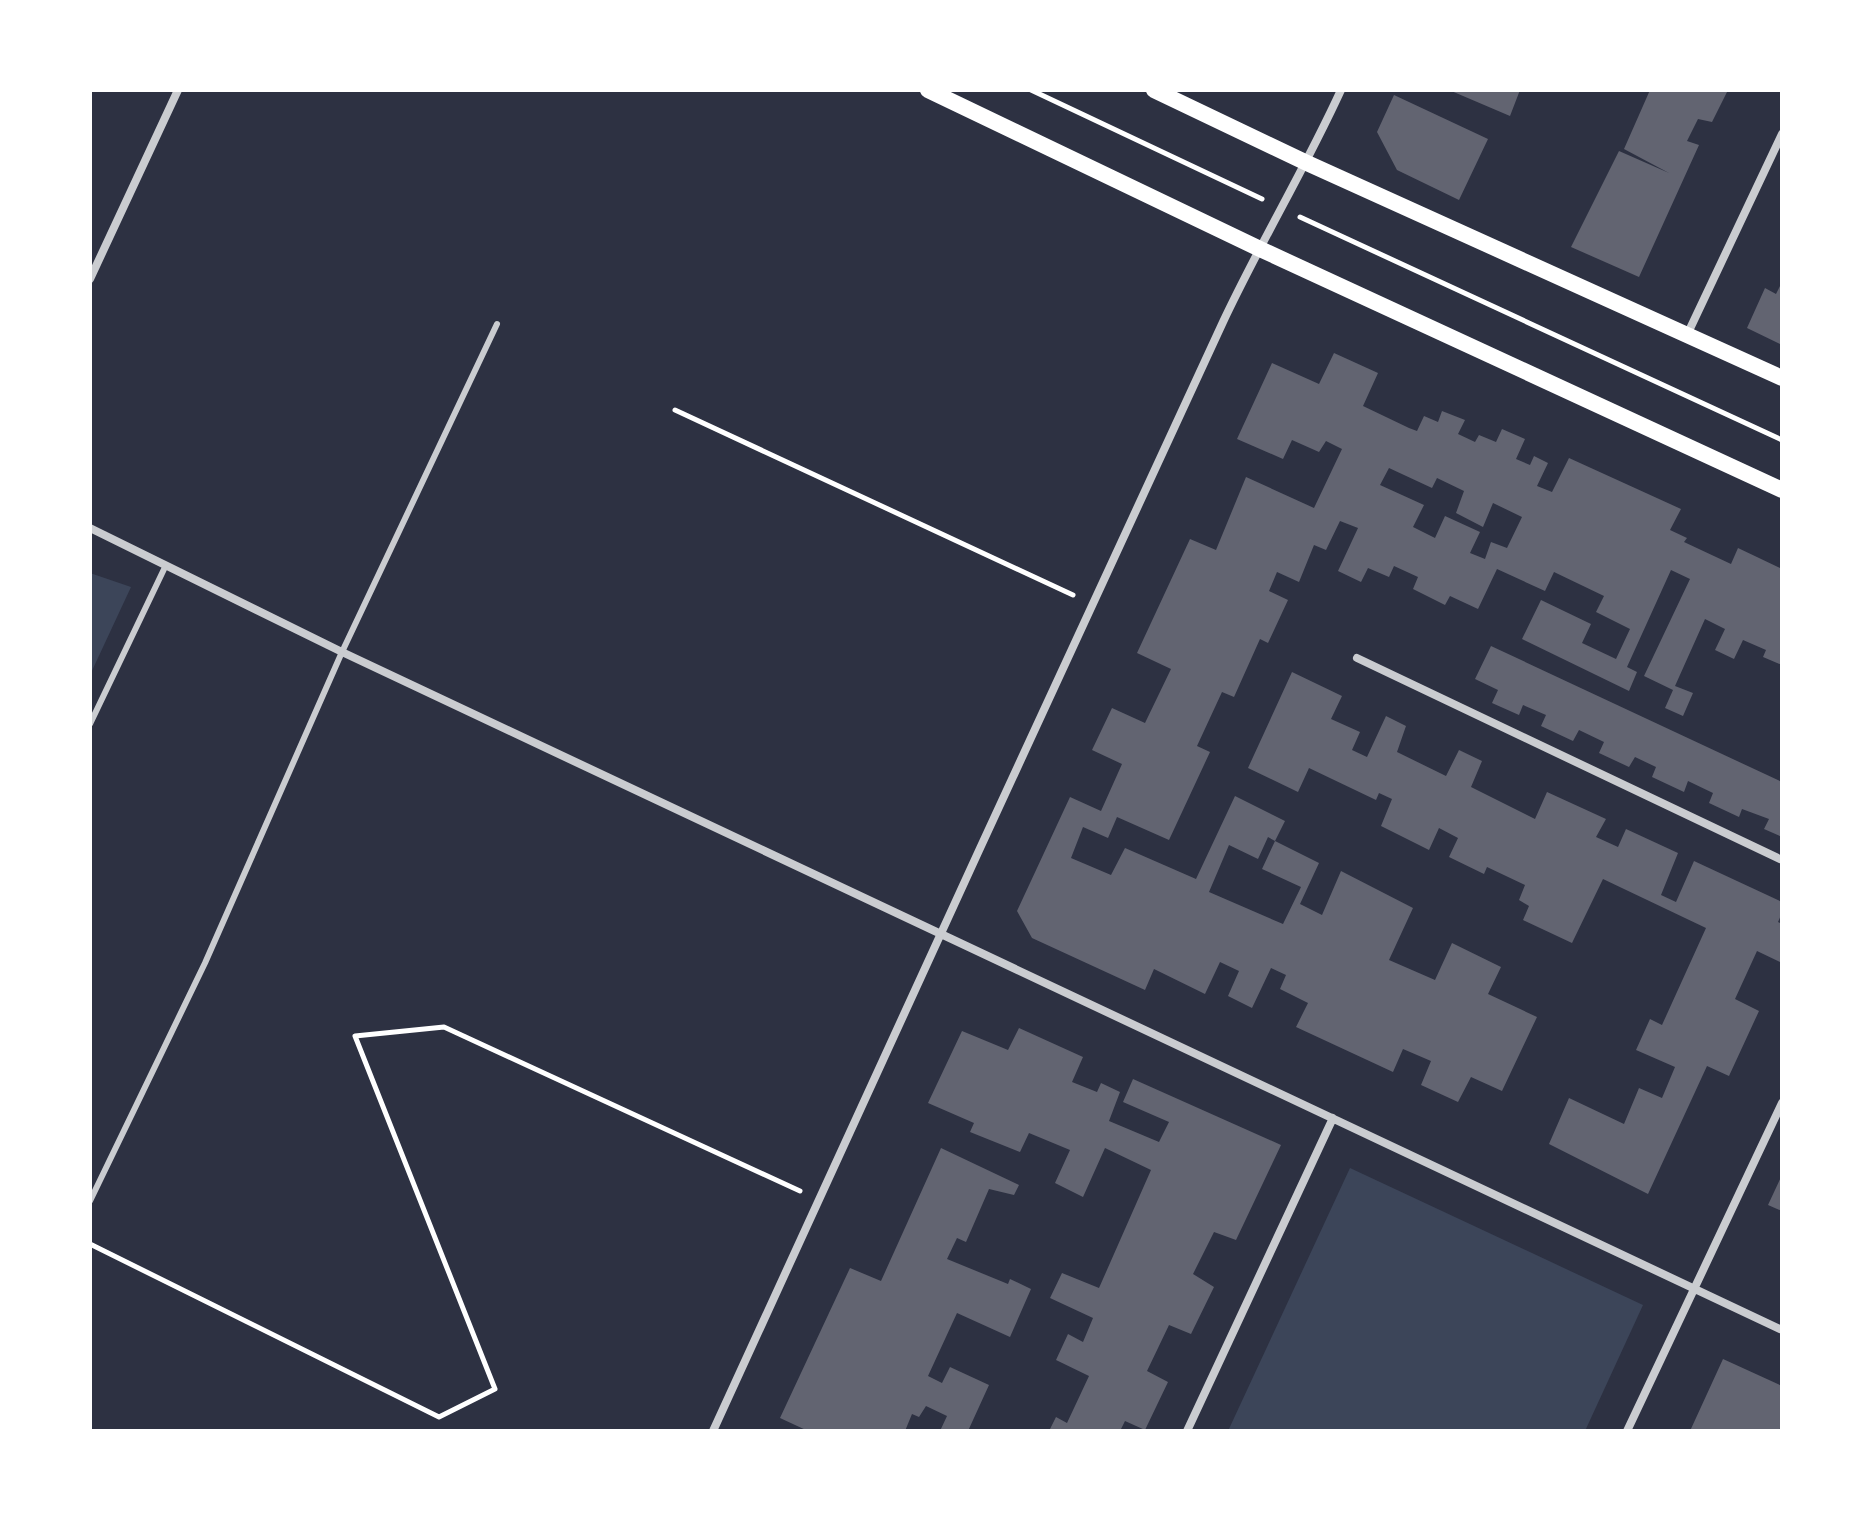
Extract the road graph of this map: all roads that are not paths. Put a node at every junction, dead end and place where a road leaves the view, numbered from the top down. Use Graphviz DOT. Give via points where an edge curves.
graph roads {
  1 [pos="178,90"];
  2 [pos="928,90"];
  3 [pos="1154,90"];
  4 [pos="1341,90"];
  5 [pos="1782,134"];
  6 [pos="1307,163"];
  7 [pos="1260,249"];
  8 [pos="90,279"];
  9 [pos="497,324"];
  10 [pos="1687,335"];
  11 [pos="1782,378"];
  12 [pos="1782,490"];
  13 [pos="90,528"];
  14 [pos="166,565"];
  15 [pos="342,652"];
  16 [pos="1357,658"];
  17 [pos="90,724"];
  18 [pos="1782,860"];
  19 [pos="939,933"];
  20 [pos="1782,1103"];
  21 [pos="1333,1118"];
  22 [pos="90,1201"];
  23 [pos="1695,1289"];
  24 [pos="1782,1330"];
  25 [pos="713,1431"];
  26 [pos="1187,1431"];
  27 [pos="1627,1431"];
  1 -- 8 [label="street"];
  2 -- 7 [label="main road"];
  3 -- 6 [label="main road"];
  4 -- 6 [label="street"];
  5 -- 10 [label="street"];
  6 -- 7 [label="street"];
  6 -- 10 [label="main road"];
  7 -- 12 [label="main road"];
  7 -- 19 [label="street"];
  9 -- 15 [label="lane"];
  10 -- 11 [label="main road"];
  13 -- 14 [label="street"];
  14 -- 15 [label="street"];
  14 -- 17 [label="lane"];
  15 -- 19 [label="street"];
  15 -- 22 [label="lane" via="205,963"];
  16 -- 18 [label="street"];
  19 -- 21 [label="street"];
  19 -- 25 [label="street"];
  20 -- 23 [label="street"];
  21 -- 23 [label="street"];
  21 -- 26 [label="street"];
  23 -- 24 [label="street"];
  23 -- 27 [label="street"];
}
